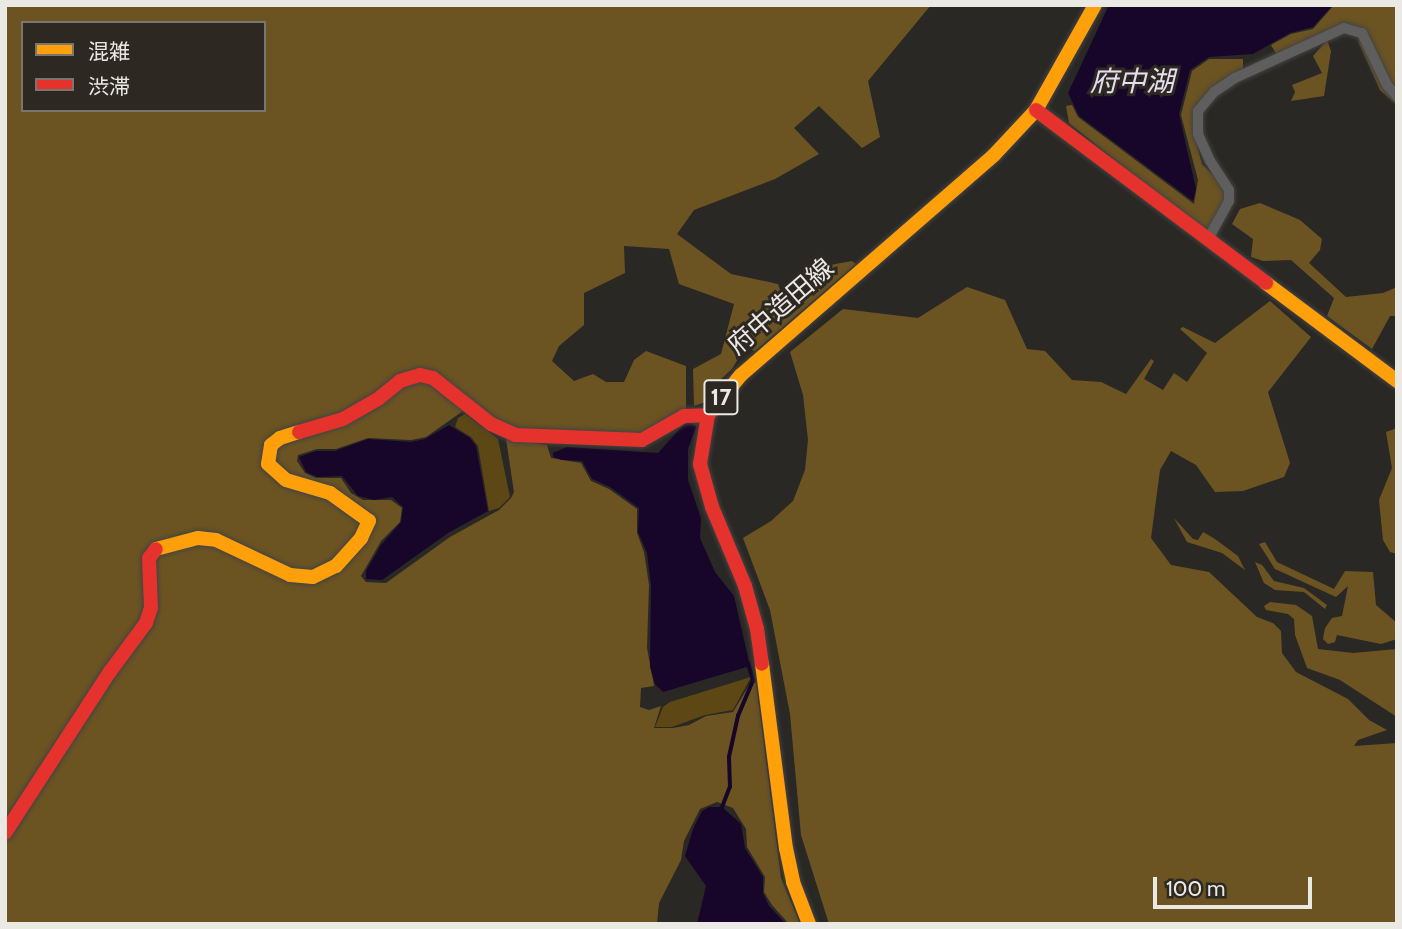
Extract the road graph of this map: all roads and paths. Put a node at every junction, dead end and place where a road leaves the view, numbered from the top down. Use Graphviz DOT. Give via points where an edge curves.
graph roads {
  1 [pos="1096,5"];
  2 [pos="1397,96"];
  3 [pos="1036,110"];
  4 [pos="1208,239"];
  5 [pos="1397,381"];
  6 [pos="708,415"];
  7 [pos="5,833"];
  8 [pos="809,924"];
  1 -- 3 [label="street, 府中造田線 / 17"];
  2 -- 4 [label="street" via="1387,85 1363,33 1344,28 1214,92 1198,111 1198,134 1229,190 1229,201"];
  3 -- 4 [label="street"];
  3 -- 6 [label="street, 府中造田線 / 17" via="948,197 741,375"];
  4 -- 5 [label="street"];
  6 -- 7 [label="street" via="684,416 642,440 516,435 491,424 433,377 420,375 400,381 344,419 280,438 271,445 268,464 286,480 330,493 369,521 361,538 336,566 313,577 290,575 216,540 198,538 159,547 149,558 151,608 146,623"];
  6 -- 8 [label="street, 17" via="700,464 757,629 786,848"];
}
